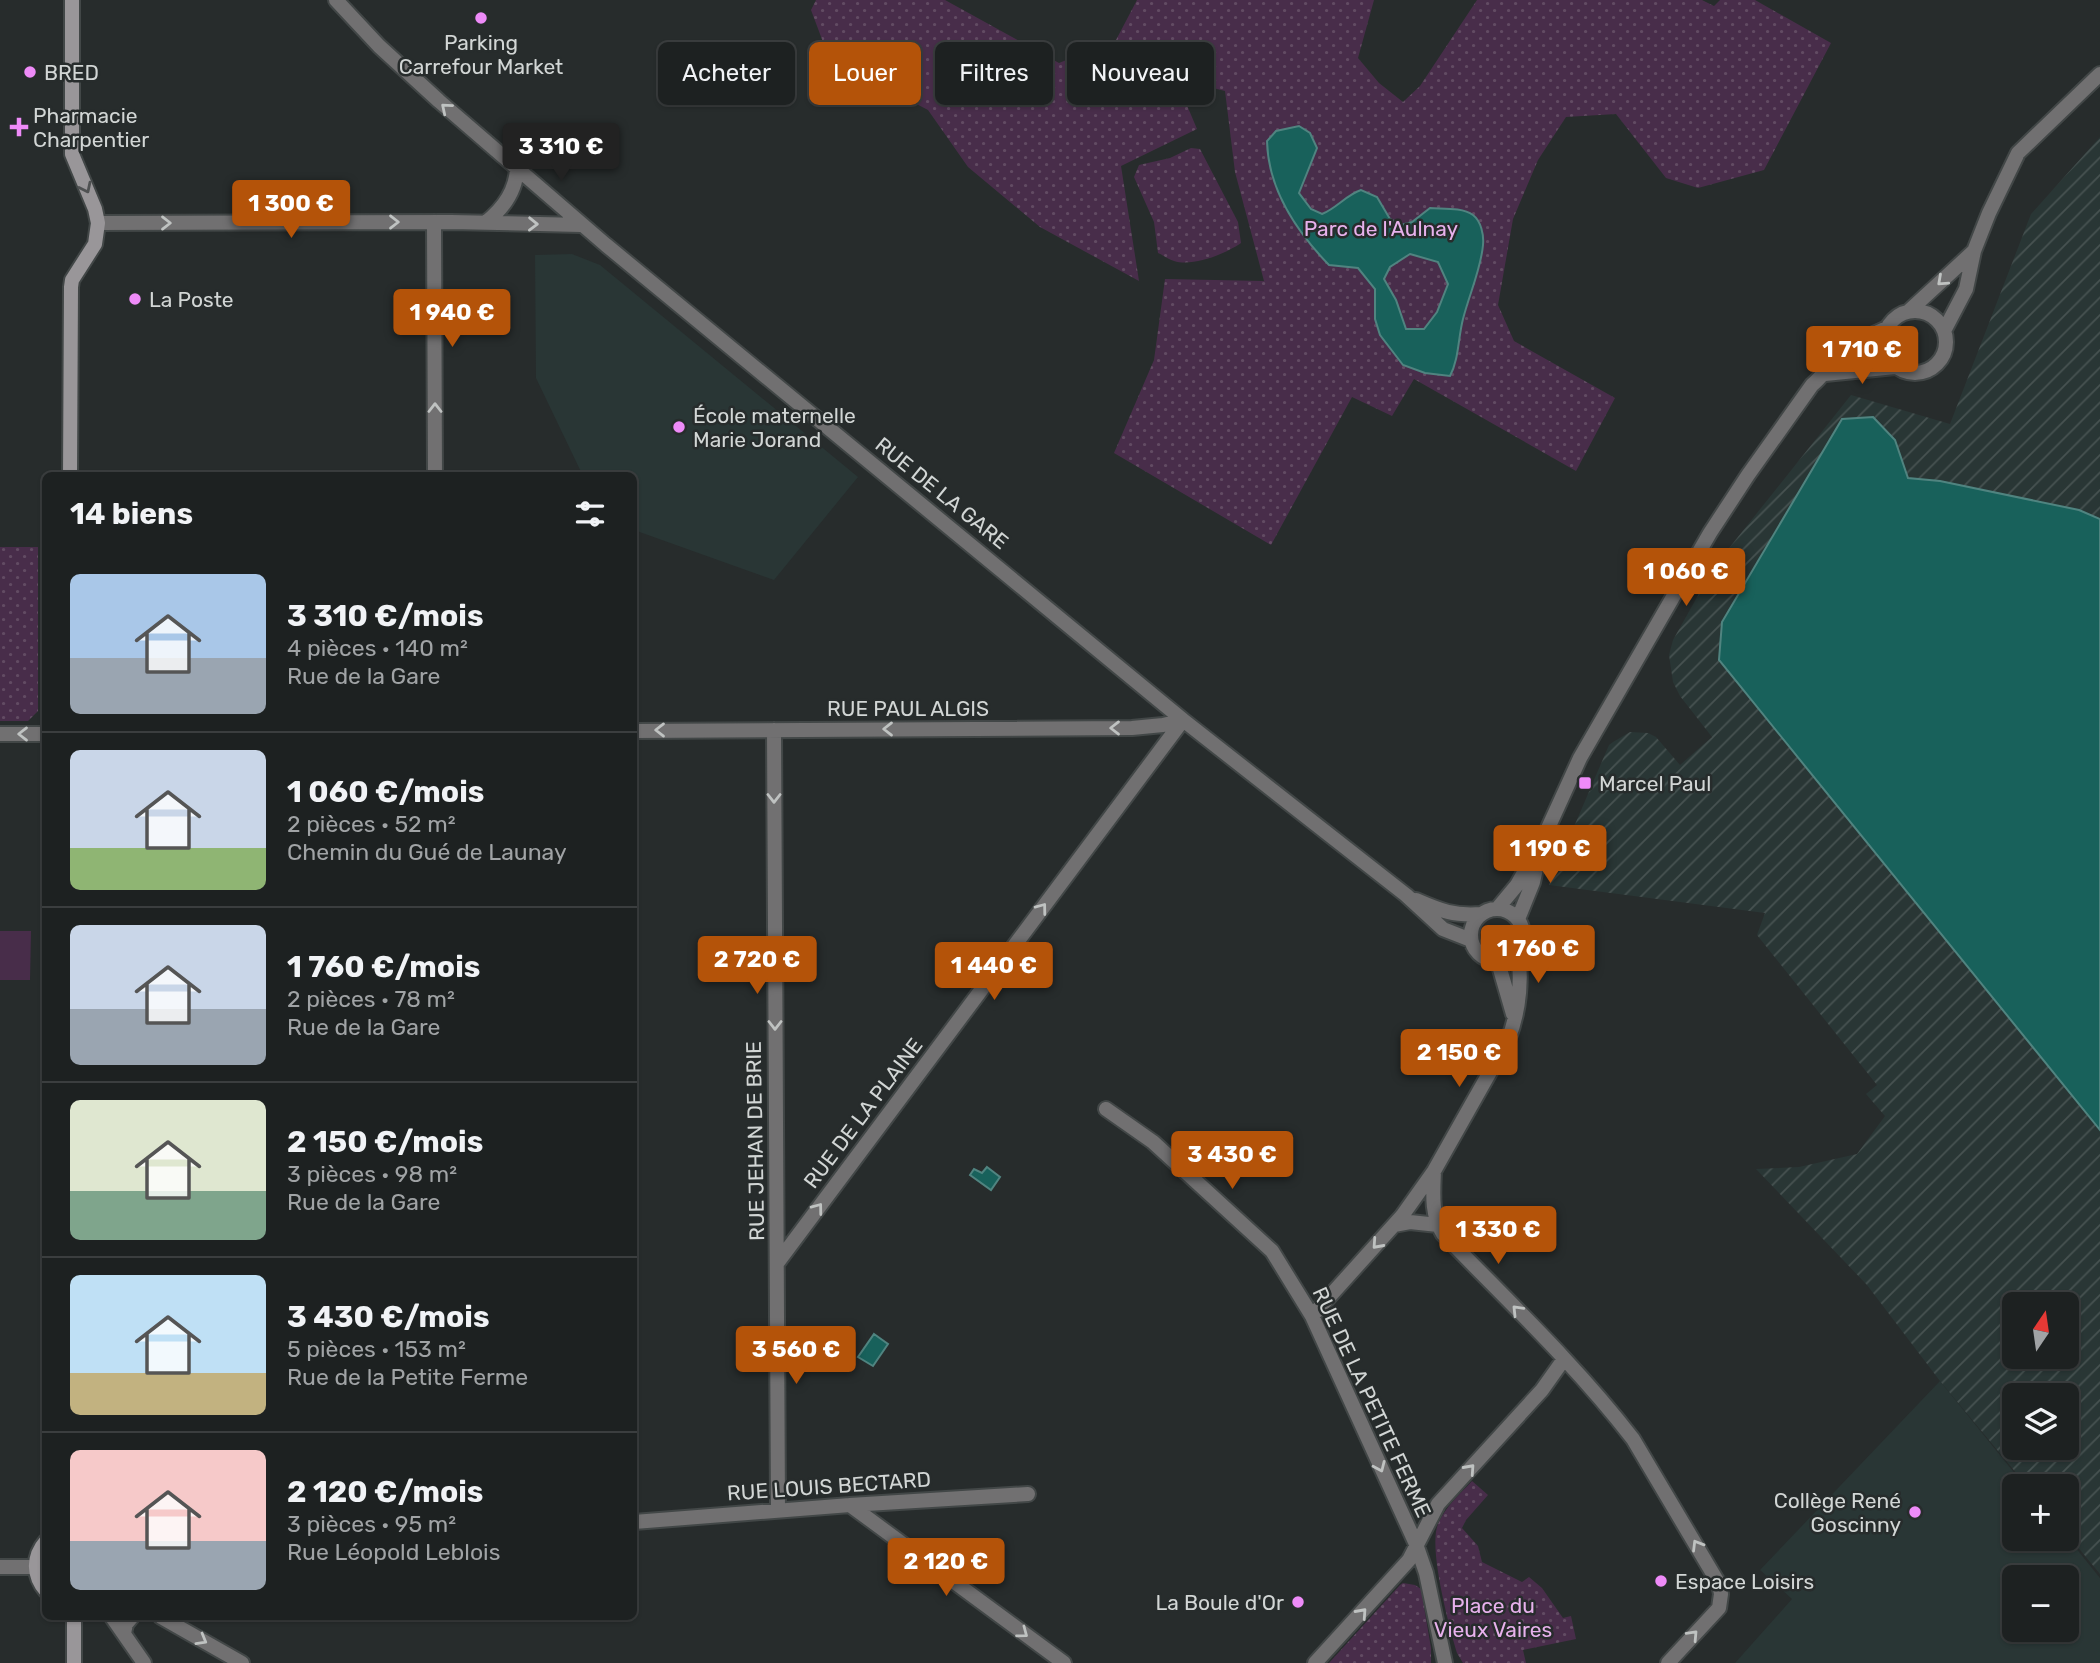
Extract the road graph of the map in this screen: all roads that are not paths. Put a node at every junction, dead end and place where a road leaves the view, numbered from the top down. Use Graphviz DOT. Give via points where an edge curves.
graph roads {
  1 [pos="72,0"];
  2 [pos="336,0"];
  3 [pos="2100,74"];
  4 [pos="517,168"];
  5 [pos="434,222"];
  6 [pos="98,223"];
  7 [pos="485,223"];
  8 [pos="581,225"];
  9 [pos="1975,251"];
  10 [pos="1909,311"];
  11 [pos="1887,328"];
  12 [pos="1944,331"];
  13 [pos="1895,367"];
  14 [pos="1825,374"];
  15 [pos="70,472"];
  16 [pos="435,472"];
  17 [pos="1183,720"];
  18 [pos="637,730"];
  19 [pos="774,730"];
  20 [pos="0,734"];
  21 [pos="42,734"];
  22 [pos="1544,837"];
  23 [pos="1406,895"];
  24 [pos="1497,909"];
  25 [pos="1481,914"];
  26 [pos="1518,919"];
  27 [pos="1471,940"];
  28 [pos="1518,950"];
  29 [pos="1498,962"];
  30 [pos="1514,1017"];
  31 [pos="1106,1109"];
  32 [pos="1434,1171"];
  33 [pos="1394,1224"];
  34 [pos="1438,1225"];
  35 [pos="778,1262"];
  36 [pos="1312,1316"];
  37 [pos="1564,1359"];
  38 [pos="1028,1494"];
  39 [pos="850,1505"];
  40 [pos="778,1511"];
  41 [pos="637,1522"];
  42 [pos="1416,1544"];
  43 [pos="42,1547"];
  44 [pos="0,1567"];
  45 [pos="35,1567"];
  46 [pos="42,1586"];
  47 [pos="74,1620"];
  48 [pos="114,1620"];
  49 [pos="130,1620"];
  50 [pos="166,1620"];
  51 [pos="124,1633"];
  52 [pos="75,1663"];
  53 [pos="144,1663"];
  54 [pos="242,1663"];
  55 [pos="1064,1663"];
  56 [pos="1315,1663"];
  57 [pos="1445,1663"];
  58 [pos="1668,1663"];
  1 -- 6 [label="main road, one-way" via="72,154"];
  4 -- 2 [label="street, RUE DE LA GARE, one-way" via="387,54"];
  3 -- 9 [label="street" via="2018,152"];
  4 -- 7 [label="street" via="505,203"];
  4 -- 8 [label="street, RUE DE LA GARE"];
  6 -- 5 [label="street, one-way"];
  5 -- 7 [label="street"];
  16 -- 5 [label="street, one-way"];
  6 -- 15 [label="main road" via="95,244 71,287"];
  7 -- 8 [label="street, one-way"];
  8 -- 17 [label="street, RUE DE LA GARE"];
  9 -- 10 [label="street, one-way"];
  9 -- 12 [label="street" via="1966,289"];
  10 -- 11 [label="street" via="1895,317"];
  10 -- 12 [label="street" via="1926,313"];
  11 -- 13 [label="street" via="1884,349"];
  11 -- 14 [label="street" via="1838,357"];
  12 -- 13 [label="street" via="1945,348 1932,368 1914,373"];
  13 -- 14 [label="street"];
  14 -- 22 [label="street" via="1812,384 1710,533 1580,758"];
  17 -- 19 [label="street, RUE PAUL ALGIS, one-way" via="1132,728"];
  17 -- 23 [label="street, RUE DE LA GARE"];
  35 -- 17 [label="street, RUE DE LA PLAINE, one-way"];
  19 -- 18 [label="street, RUE PAUL ALGIS, one-way"];
  19 -- 35 [label="street, RUE JEHAN DE BRIE, one-way"];
  21 -- 20 [label="street, one-way"];
  22 -- 24 [label="street" via="1517,885"];
  22 -- 26 [label="street"];
  23 -- 25 [label="street, RUE DE LA GARE" via="1443,912"];
  23 -- 27 [label="street, RUE DE LA GARE" via="1443,929"];
  24 -- 25 [label="street"];
  24 -- 26 [label="street"];
  25 -- 27 [label="street" via="1473,925"];
  26 -- 28 [label="street" via="1523,934"];
  27 -- 29 [label="street" via="1483,958"];
  28 -- 29 [label="street"];
  28 -- 30 [label="street" via="1521,985"];
  29 -- 30 [label="street"];
  30 -- 32 [label="street" via="1508,1040"];
  31 -- 36 [label="street, RUE DE LA PETITE FERME" via="1153,1142 1272,1251"];
  32 -- 33 [label="street"];
  32 -- 34 [label="street" via="1433,1205"];
  33 -- 34 [label="street"];
  33 -- 36 [label="street, one-way"];
  37 -- 34 [label="street, one-way"];
  35 -- 40 [label="street, RUE JEHAN DE BRIE"];
  36 -- 42 [label="street, RUE DE LA PETITE FERME, one-way"];
  42 -- 37 [label="street, one-way" via="1438,1504 1542,1390"];
  58 -- 37 [label="street, one-way" via="1719,1608 1718,1584 1633,1439"];
  38 -- 39 [label="street, RUE LOUIS BECTARD"];
  39 -- 40 [label="street, RUE LOUIS BECTARD"];
  39 -- 55 [label="street, one-way"];
  40 -- 41 [label="street, RUE LOUIS BECTARD"];
  56 -- 42 [label="street, one-way" via="1403,1567"];
  42 -- 57 [label="street, RUE DE LA PETITE FERME"];
  43 -- 45 [label="main road"];
  44 -- 45 [label="street"];
  45 -- 46 [label="main road"];
  47 -- 52 [label="main road"];
  48 -- 51 [label="street"];
  49 -- 51 [label="street"];
  50 -- 54 [label="street, one-way"];
  51 -- 53 [label="street"];
}
